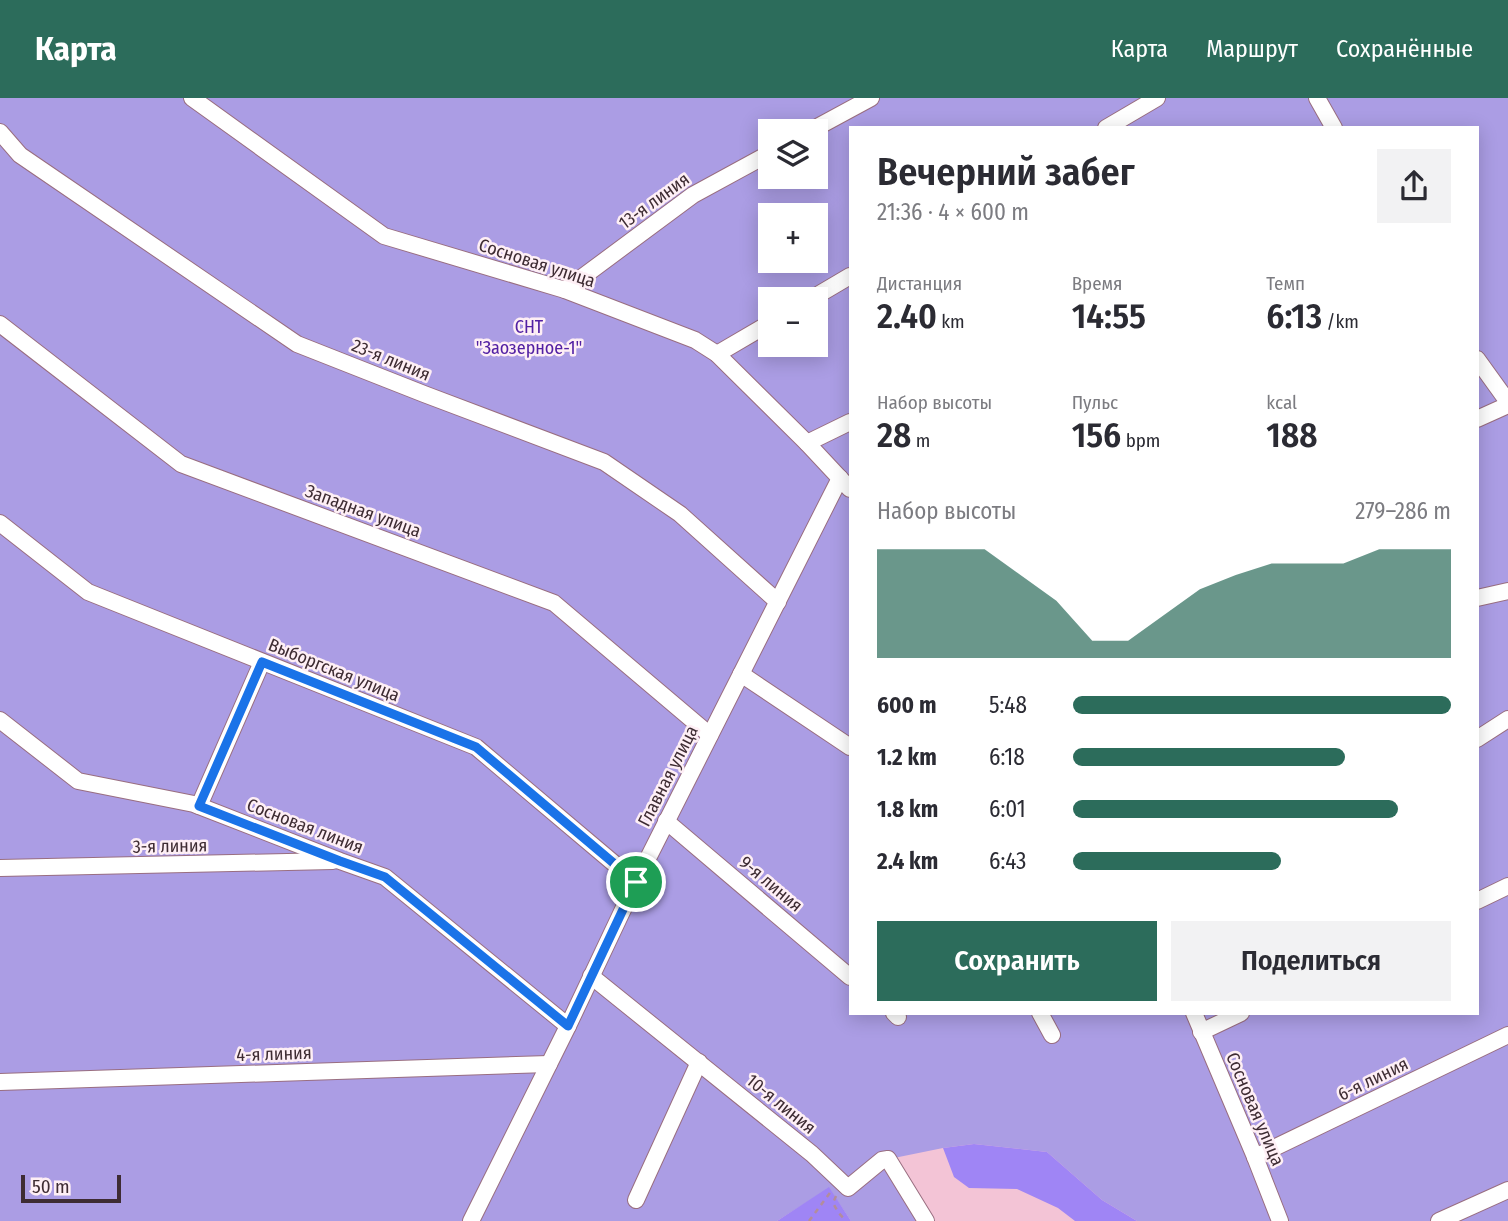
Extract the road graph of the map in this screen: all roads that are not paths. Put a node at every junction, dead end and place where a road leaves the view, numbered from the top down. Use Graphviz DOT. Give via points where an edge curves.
graph roads {
  1 [pos="871,98"];
  2 [pos="1157,98"];
  3 [pos="1317,98"];
  4 [pos="198,99"];
  5 [pos="828,121"];
  6 [pos="1108,126"];
  7 [pos="1333,126"];
  8 [pos="0,132"];
  9 [pos="758,160"];
  10 [pos="849,277"];
  11 [pos="828,289"];
  12 [pos="565,290"];
  13 [pos="0,324"];
  14 [pos="758,330"];
  15 [pos="716,355"];
  16 [pos="1479,362"];
  17 [pos="1508,404"];
  18 [pos="1479,418"];
  19 [pos="849,422"];
  20 [pos="807,443"];
  21 [pos="845,483"];
  22 [pos="0,523"];
  23 [pos="1508,592"];
  24 [pos="1479,597"];
  25 [pos="778,602"];
  26 [pos="262,662"];
  27 [pos="741,674"];
  28 [pos="1508,719"];
  29 [pos="0,720"];
  30 [pos="710,735"];
  31 [pos="1479,738"];
  32 [pos="849,746"];
  33 [pos="199,806"];
  34 [pos="666,821"];
  35 [pos="340,861"];
  36 [pos="0,869"];
  37 [pos="636,882"];
  38 [pos="1508,886"];
  39 [pos="1479,900"];
  40 [pos="591,976"];
  41 [pos="849,976"];
  42 [pos="1041,1015"];
  43 [pos="1195,1015"];
  44 [pos="1237,1015"];
  45 [pos="568,1026"];
  46 [pos="1202,1032"];
  47 [pos="1052,1035"];
  48 [pos="1508,1035"];
  49 [pos="699,1062"];
  50 [pos="549,1064"];
  51 [pos="0,1082"];
  52 [pos="1255,1157"];
  53 [pos="1508,1190"];
  54 [pos="636,1200"];
  55 [pos="471,1221"];
  56 [pos="926,1221"];
  57 [pos="1280,1221"];
  58 [pos="1440,1221"];
  1 -- 5 [label="street"];
  2 -- 6 [label="street"];
  3 -- 7 [label="street"];
  4 -- 12 [label="street, Сосновая улица" via="384,236"];
  8 -- 25 [label="street, 23-я линия" via="20,155 297,344 604,462 680,514"];
  9 -- 12 [label="street, 13-я линия" via="693,195"];
  10 -- 11 [label="street"];
  12 -- 15 [label="street, Сосновая улица" via="695,340"];
  13 -- 30 [label="street, Западная улица" via="181,464 554,603"];
  14 -- 15 [label="street"];
  15 -- 20 [label="street, Сосновая улица"];
  16 -- 17 [label="street"];
  17 -- 18 [label="street"];
  19 -- 20 [label="street"];
  20 -- 21 [label="street, Сосновая улица"];
  21 -- 25 [label="street, Главная улица"];
  22 -- 26 [label="street, Выборгская улица" via="88,592"];
  23 -- 24 [label="street"];
  25 -- 27 [label="street, Главная улица"];
  26 -- 33 [label="street"];
  26 -- 37 [label="street, Выборгская улица" via="476,747"];
  27 -- 30 [label="street, Главная улица"];
  27 -- 32 [label="street"];
  28 -- 31 [label="street"];
  29 -- 33 [label="street, Сосновая линия" via="78,781"];
  30 -- 34 [label="street, Главная улица"];
  33 -- 35 [label="street, Сосновая линия"];
  34 -- 37 [label="street, Главная улица"];
  34 -- 41 [label="street, 9-я линия"];
  35 -- 36 [label="street, 3-я линия"];
  35 -- 45 [label="street, Сосновая линия" via="385,877"];
  37 -- 40 [label="street, Главная улица"];
  38 -- 39 [label="street"];
  40 -- 45 [label="street, Главная улица"];
  40 -- 49 [label="street, 10-я линия"];
  42 -- 47 [label="street"];
  43 -- 46 [label="street, Сосновая улица"];
  44 -- 46 [label="street"];
  45 -- 50 [label="street, Главная улица"];
  46 -- 52 [label="street, Сосновая улица"];
  48 -- 52 [label="street, 6-я линия"];
  49 -- 54 [label="street"];
  49 -- 56 [label="street, 10-я линия" via="848,1188 888,1159"];
  50 -- 51 [label="street, 4-я линия"];
  50 -- 55 [label="street, Главная улица"];
  52 -- 57 [label="street, Сосновая улица"];
  53 -- 58 [label="street"];
}
